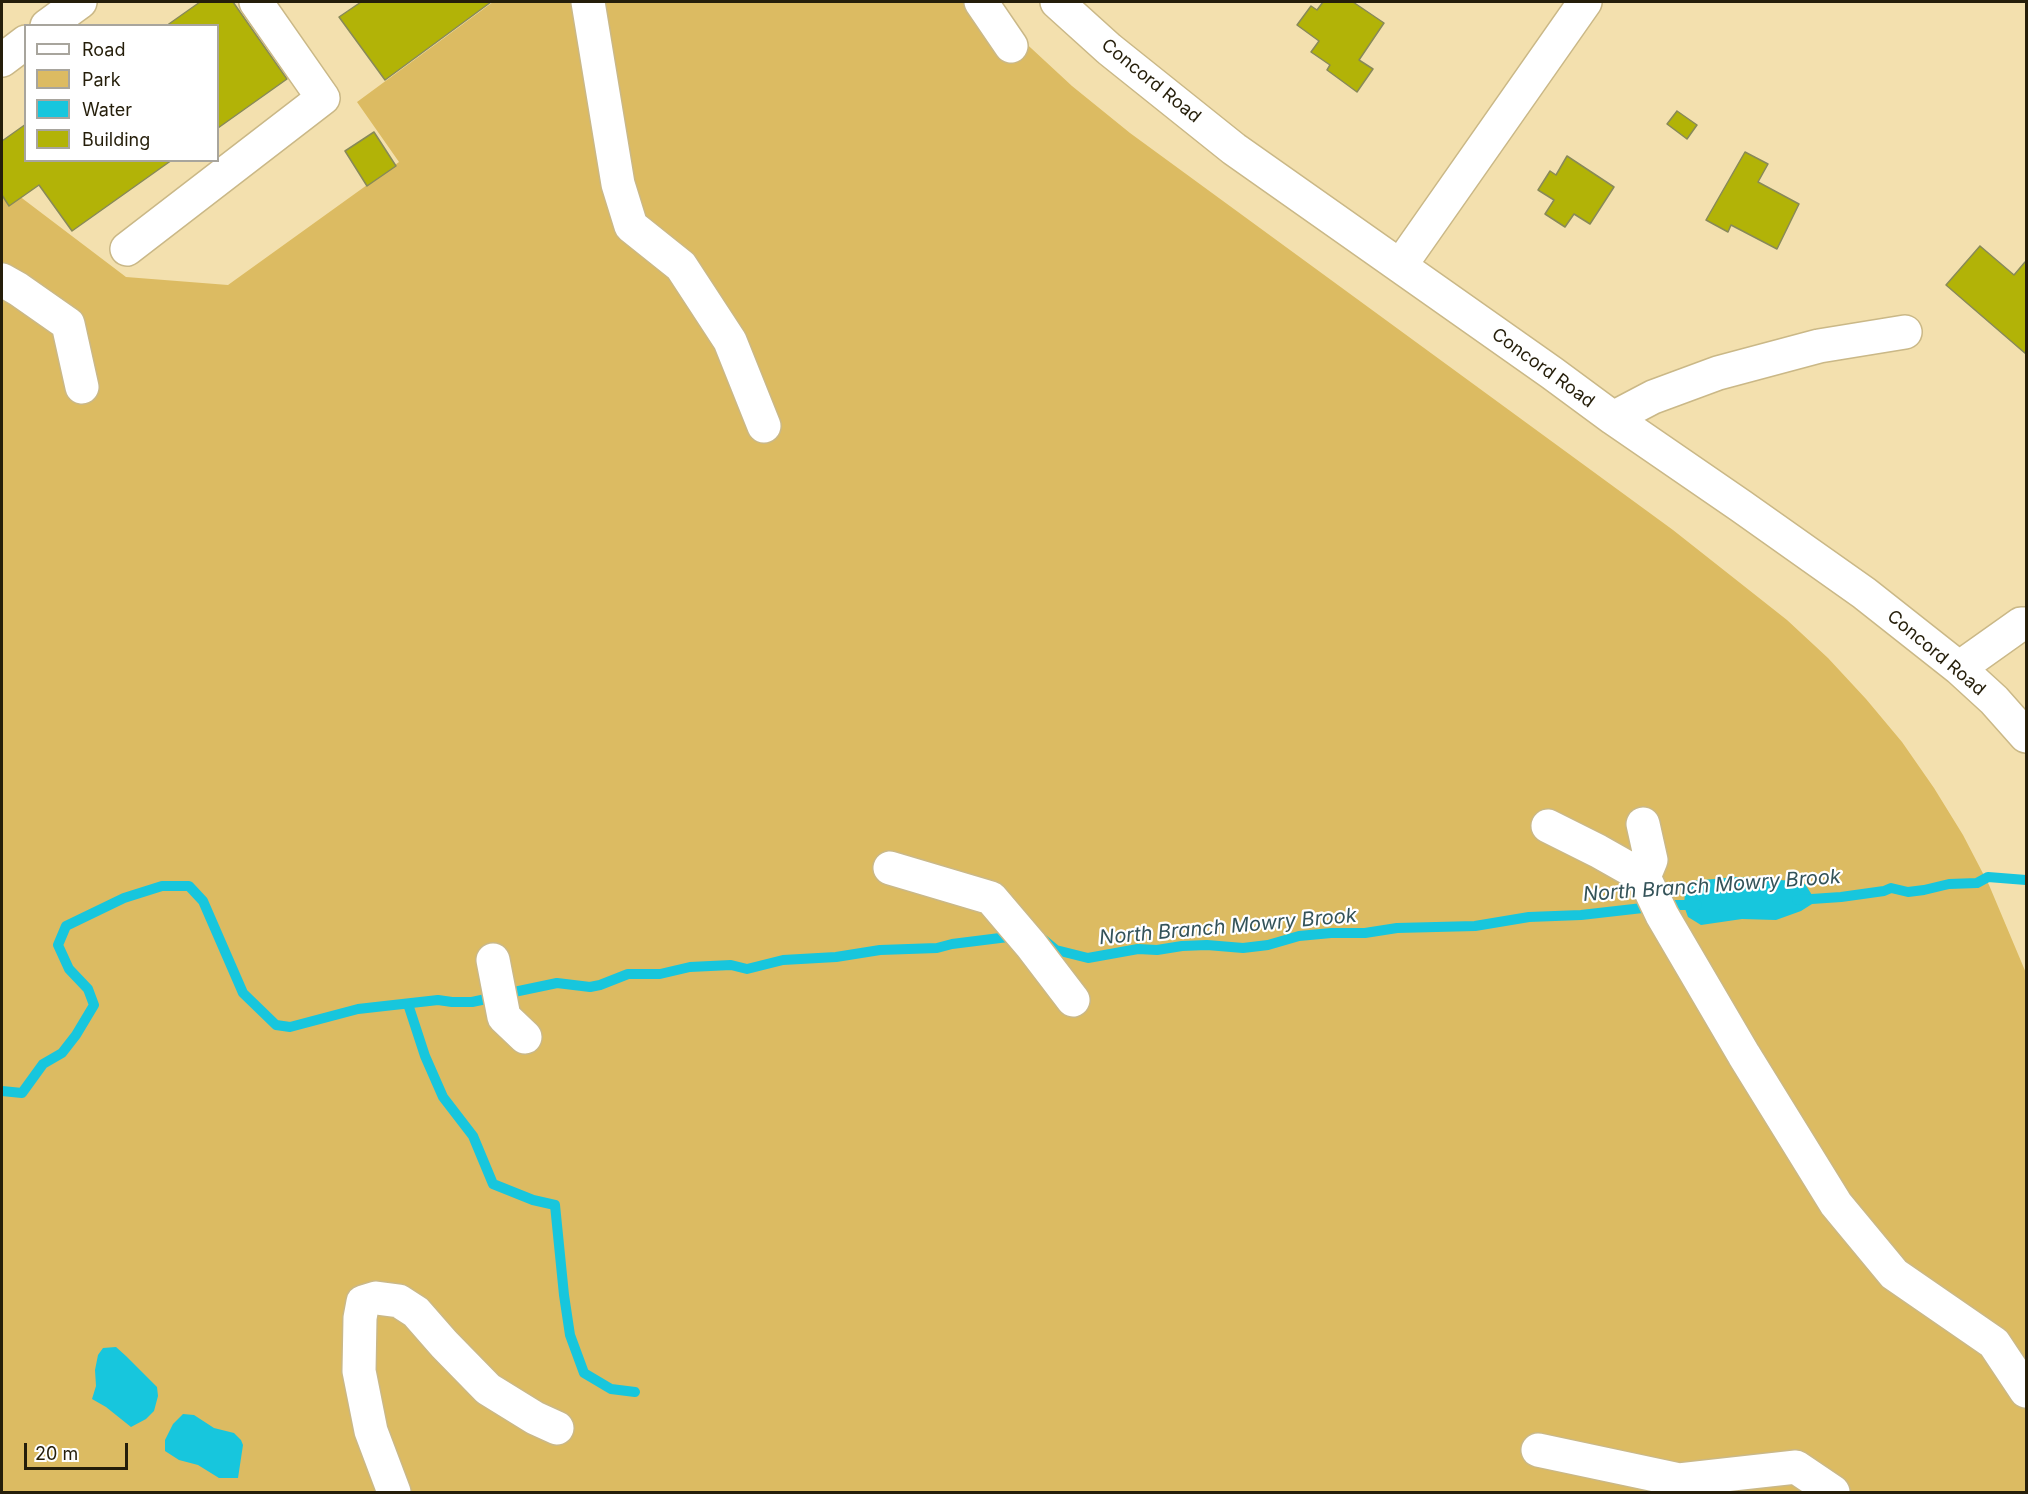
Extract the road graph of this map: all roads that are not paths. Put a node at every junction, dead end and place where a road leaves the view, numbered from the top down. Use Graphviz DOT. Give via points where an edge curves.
graph roads {
  1 [pos="80,2"];
  2 [pos="256,2"];
  3 [pos="588,2"];
  4 [pos="981,2"];
  5 [pos="1057,2"];
  6 [pos="1585,2"];
  7 [pos="50,24"];
  8 [pos="24,44"];
  9 [pos="1011,46"];
  10 [pos="2,60"];
  11 [pos="127,249"];
  12 [pos="1400,267"];
  13 [pos="2,280"];
  14 [pos="1905,332"];
  15 [pos="82,387"];
  16 [pos="1612,418"];
  17 [pos="764,426"];
  18 [pos="2026,624"];
  19 [pos="1959,668"];
  20 [pos="2026,736"];
  21 [pos="1643,824"];
  22 [pos="1548,826"];
  23 [pos="890,868"];
  24 [pos="1646,881"];
  25 [pos="493,960"];
  26 [pos="1073,1000"];
  27 [pos="525,1037"];
  28 [pos="2026,1391"];
  29 [pos="557,1428"];
  30 [pos="1538,1450"];
  31 [pos="394,1492"];
  32 [pos="1833,1492"];
  1 -- 7 [label="street"];
  2 -- 11 [label="street" via="323,98"];
  3 -- 17 [label="street" via="618,184 631,226 681,266 706,303 730,341"];
  4 -- 9 [label="street"];
  5 -- 12 [label="street, Concord Road" via="1234,149"];
  6 -- 12 [label="street"];
  8 -- 10 [label="street"];
  12 -- 16 [label="street, Concord Road"];
  13 -- 15 [label="street" via="68,324"];
  14 -- 16 [label="street" via="1819,346 1718,373 1653,397"];
  16 -- 19 [label="street, Concord Road" via="1813,556"];
  18 -- 19 [label="street"];
  19 -- 20 [label="street, Concord Road"];
  21 -- 24 [label="street" via="1651,860"];
  22 -- 24 [label="street"];
  23 -- 26 [label="street" via="991,898"];
  24 -- 28 [label="street" via="1744,1055 1836,1204 1894,1274 1994,1343"];
  25 -- 27 [label="street" via="504,1017"];
  29 -- 31 [label="street" via="488,1389 416,1312 399,1301 376,1298 363,1302 359,1371 371,1431"];
  30 -- 32 [label="street" via="1679,1480 1796,1467"];
}
